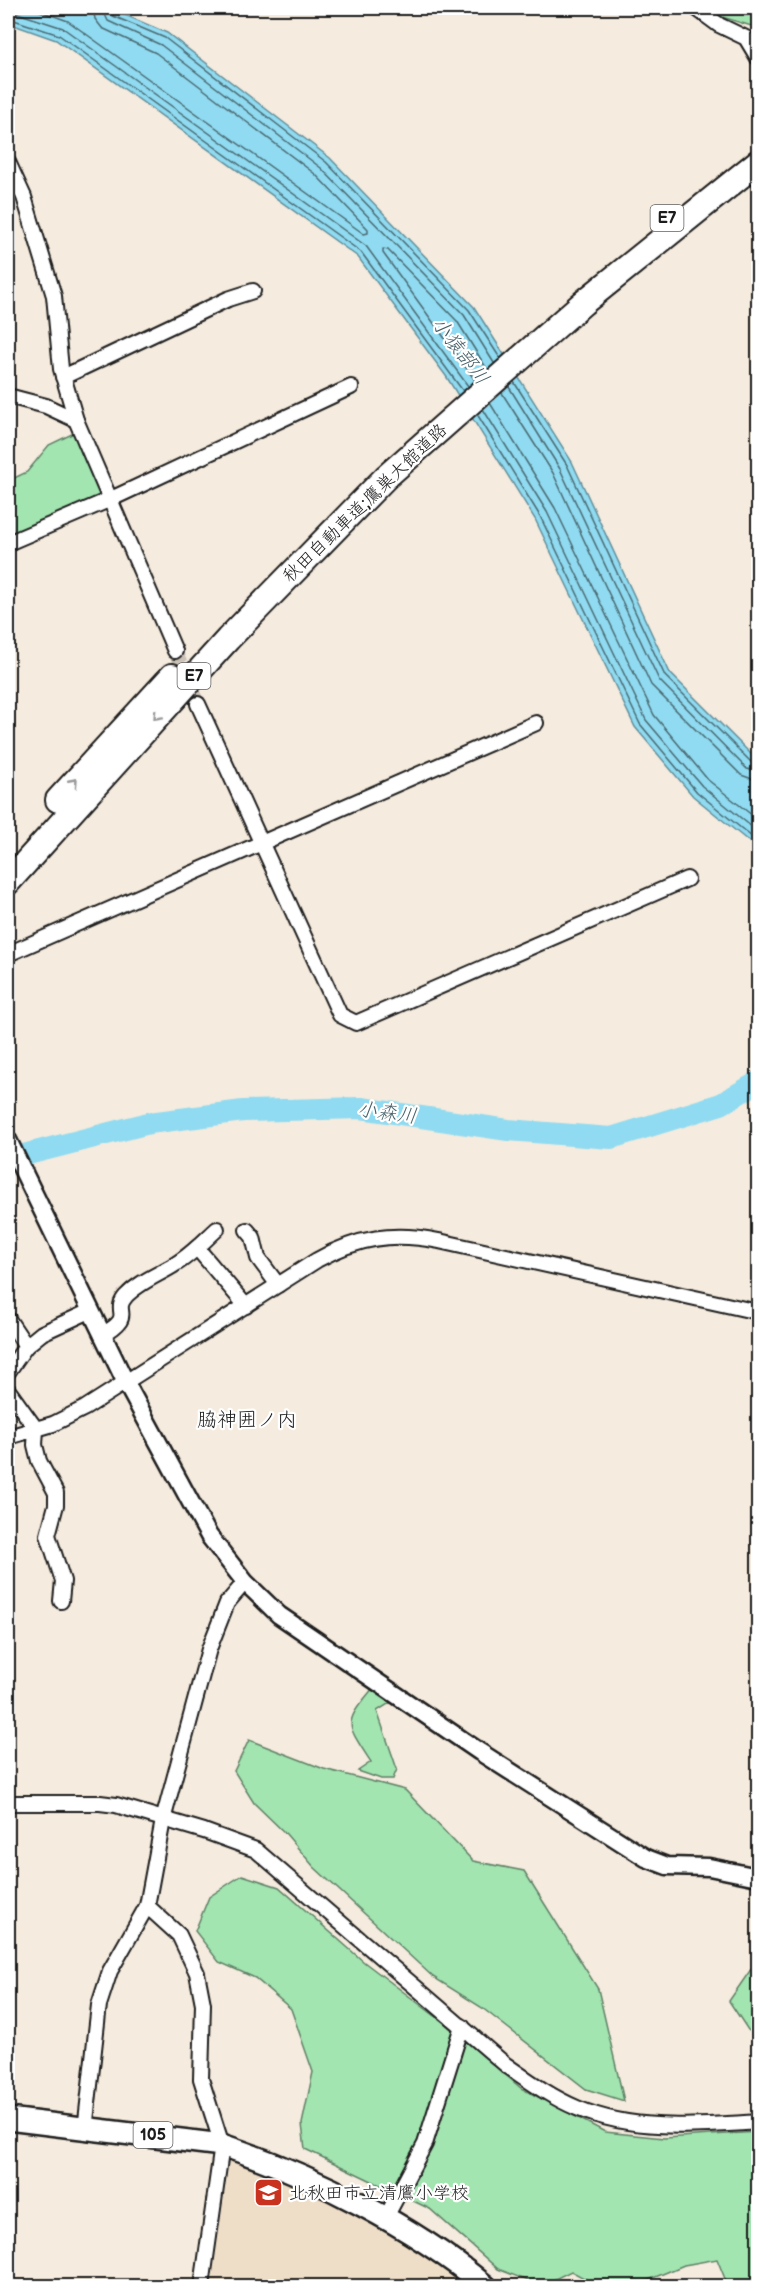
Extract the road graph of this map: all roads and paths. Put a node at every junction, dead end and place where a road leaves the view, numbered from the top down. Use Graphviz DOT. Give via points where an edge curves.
graph roads {
  1 [pos="696,8"];
  2 [pos="759,58"];
  3 [pos="759,145"];
  4 [pos="8,162"];
  5 [pos="759,162"];
  6 [pos="253,291"];
  7 [pos="580,298"];
  8 [pos="63,377"];
  9 [pos="351,387"];
  10 [pos="8,396"];
  11 [pos="76,420"];
  12 [pos="383,473"];
  13 [pos="111,498"];
  14 [pos="8,543"];
  15 [pos="175,651"];
  16 [pos="198,704"];
  17 [pos="536,723"];
  18 [pos="262,845"];
  19 [pos="8,857"];
  20 [pos="687,879"];
  21 [pos="8,882"];
  22 [pos="8,954"];
  23 [pos="8,1140"];
  24 [pos="217,1229"];
  25 [pos="247,1230"];
  26 [pos="196,1248"];
  27 [pos="278,1285"];
  28 [pos="246,1306"];
  29 [pos="90,1311"];
  30 [pos="759,1312"];
  31 [pos="8,1319"];
  32 [pos="102,1335"];
  33 [pos="26,1346"];
  34 [pos="8,1372"];
  35 [pos="126,1383"];
  36 [pos="8,1393"];
  37 [pos="36,1429"];
  38 [pos="8,1437"];
  39 [pos="245,1581"];
  40 [pos="61,1601"];
  41 [pos="8,1803"];
  42 [pos="163,1820"];
  43 [pos="759,1877"];
  44 [pos="147,1906"];
  45 [pos="462,2026"];
  46 [pos="8,2119"];
  47 [pos="759,2122"];
  48 [pos="85,2130"];
  49 [pos="222,2145"];
  50 [pos="385,2219"];
  51 [pos="202,2286"];
  52 [pos="485,2286"];
  1 -- 2 [label="street" via="746,38"];
  3 -- 7 [label="highway, 秋田自動車道;鷹巣大館道路 / E7"];
  4 -- 8 [label="street" via="24,197 54,296"];
  5 -- 7 [label="highway, 秋田自動車道;鷹巣大館道路 / E7"];
  6 -- 8 [label="street" via="228,299"];
  7 -- 12 [label="highway, 秋田自動車道;鷹巣大館道路 / E7"];
  8 -- 11 [label="street"];
  9 -- 13 [label="street"];
  10 -- 11 [label="street" via="46,406"];
  11 -- 13 [label="street"];
  19 -- 12 [label="highway, 秋田自動車道;鷹巣大館道路 / E7, one-way" via="174,674 289,556"];
  12 -- 21 [label="highway, 秋田自動車道;鷹巣大館道路 / E7, one-way"];
  13 -- 14 [label="street"];
  13 -- 15 [label="street"];
  16 -- 18 [label="street"];
  17 -- 18 [label="street"];
  18 -- 20 [label="street" via="340,1015 356,1023"];
  18 -- 22 [label="street"];
  23 -- 29 [label="street"];
  24 -- 26 [label="street"];
  25 -- 27 [label="street" via="258,1258"];
  26 -- 28 [label="street"];
  26 -- 32 [label="street" via="125,1297 120,1325"];
  27 -- 28 [label="street"];
  27 -- 30 [label="street" via="343,1246 380,1237 413,1236"];
  28 -- 35 [label="street"];
  29 -- 32 [label="street"];
  29 -- 33 [label="street" via="42,1333"];
  31 -- 33 [label="street"];
  32 -- 35 [label="street"];
  33 -- 34 [label="street"];
  35 -- 37 [label="street" via="53,1424"];
  35 -- 39 [label="street" via="209,1536"];
  36 -- 37 [label="street"];
  37 -- 38 [label="street"];
  37 -- 40 [label="street" via="39,1461 56,1493 48,1534 63,1581"];
  39 -- 42 [label="street" via="227,1603 216,1629"];
  39 -- 43 [label="street" via="279,1615 480,1752 646,1858 668,1866 709,1867"];
  41 -- 42 [label="street" via="100,1803"];
  42 -- 44 [label="street"];
  42 -- 45 [label="street" via="256,1850"];
  44 -- 48 [label="street" via="110,1971 99,2005"];
  44 -- 49 [label="street" via="179,1935 197,1973 203,2004 201,2079"];
  45 -- 47 [label="street" via="506,2065 578,2109 640,2124 690,2127"];
  45 -- 50 [label="street" via="425,2144"];
  46 -- 48 [label="highway, 105"];
  48 -- 49 [label="highway, 105" via="116,2130"];
  49 -- 50 [label="highway, 105" via="287,2169"];
  49 -- 51 [label="street"];
  50 -- 52 [label="highway, 105"];
}
